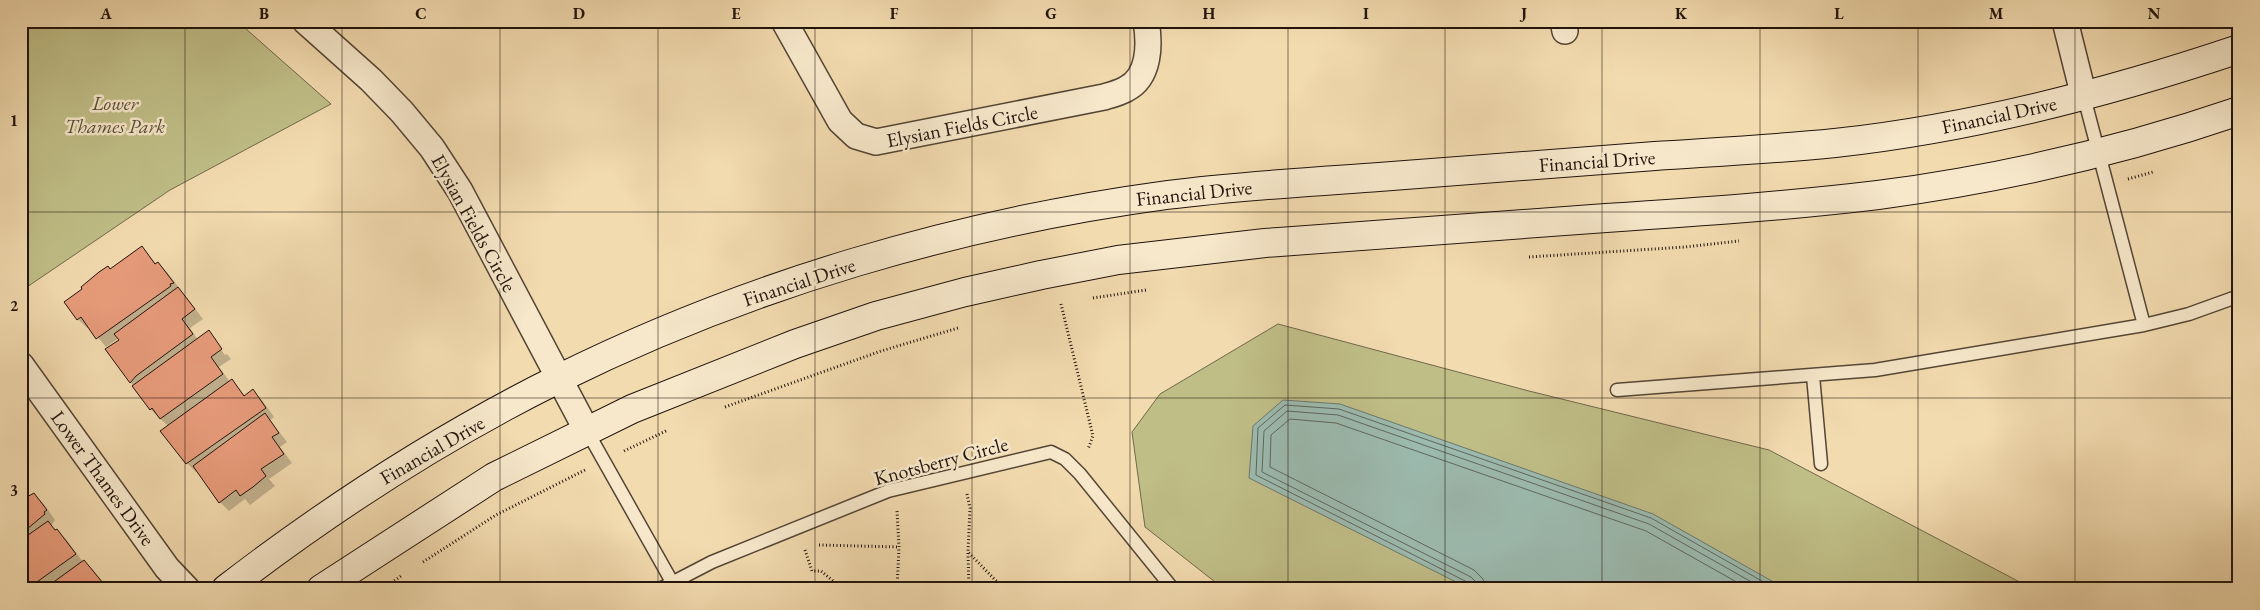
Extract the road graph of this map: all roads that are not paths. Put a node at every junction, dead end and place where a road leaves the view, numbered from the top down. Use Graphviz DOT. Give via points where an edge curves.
graph roads {
  1 [pos="305,21"];
  2 [pos="784,21"];
  3 [pos="1146,21"];
  4 [pos="2065,21"];
  5 [pos="2239,49"];
  6 [pos="2084,97"];
  7 [pos="2239,111"];
  8 [pos="2100,154"];
  9 [pos="2239,296"];
  10 [pos="2144,326"];
  11 [pos="21,365"];
  12 [pos="1813,376"];
  13 [pos="559,378"];
  14 [pos="1617,390"];
  15 [pos="587,431"];
  16 [pos="1821,464"];
  17 [pos="669,587"];
  18 [pos="187,589"];
  19 [pos="226,589"];
  20 [pos="321,589"];
  21 [pos="1173,589"];
  1 -- 13 [label="street, Elysian Fields Circle" via="371,80 432,148 460,191"];
  2 -- 3 [label="street, Elysian Fields Circle" via="840,121 856,136 876,142 1104,97 1128,89 1143,74 1147,54"];
  4 -- 6 [label="street"];
  5 -- 6 [label="street, Financial Drive" via="2161,76"];
  6 -- 8 [label="lane"];
  6 -- 13 [label="street, Financial Drive" via="1938,128 1835,143 1259,186 1173,194 1093,207 942,238 818,274 736,303"];
  7 -- 8 [label="street"];
  8 -- 10 [label="lane"];
  8 -- 15 [label="street" via="1879,194 1752,208 1265,243 1118,260 965,292 876,316 675,390"];
  9 -- 10 [label="lane"];
  10 -- 12 [label="lane" via="1875,370"];
  11 -- 18 [label="street, Lower Thames Drive" via="167,568"];
  12 -- 14 [label="lane"];
  12 -- 16 [label="lane"];
  13 -- 15 [label="street, Elysian Fields Circle"];
  13 -- 19 [label="street, Financial Drive" via="384,477"];
  15 -- 17 [label="lane, Knotsberry Circle"];
  15 -- 20 [label="street" via="494,477"];
  17 -- 21 [label="lane, Knotsberry Circle" via="712,562 888,491 1051,452 1065,459 1080,474"];
}
